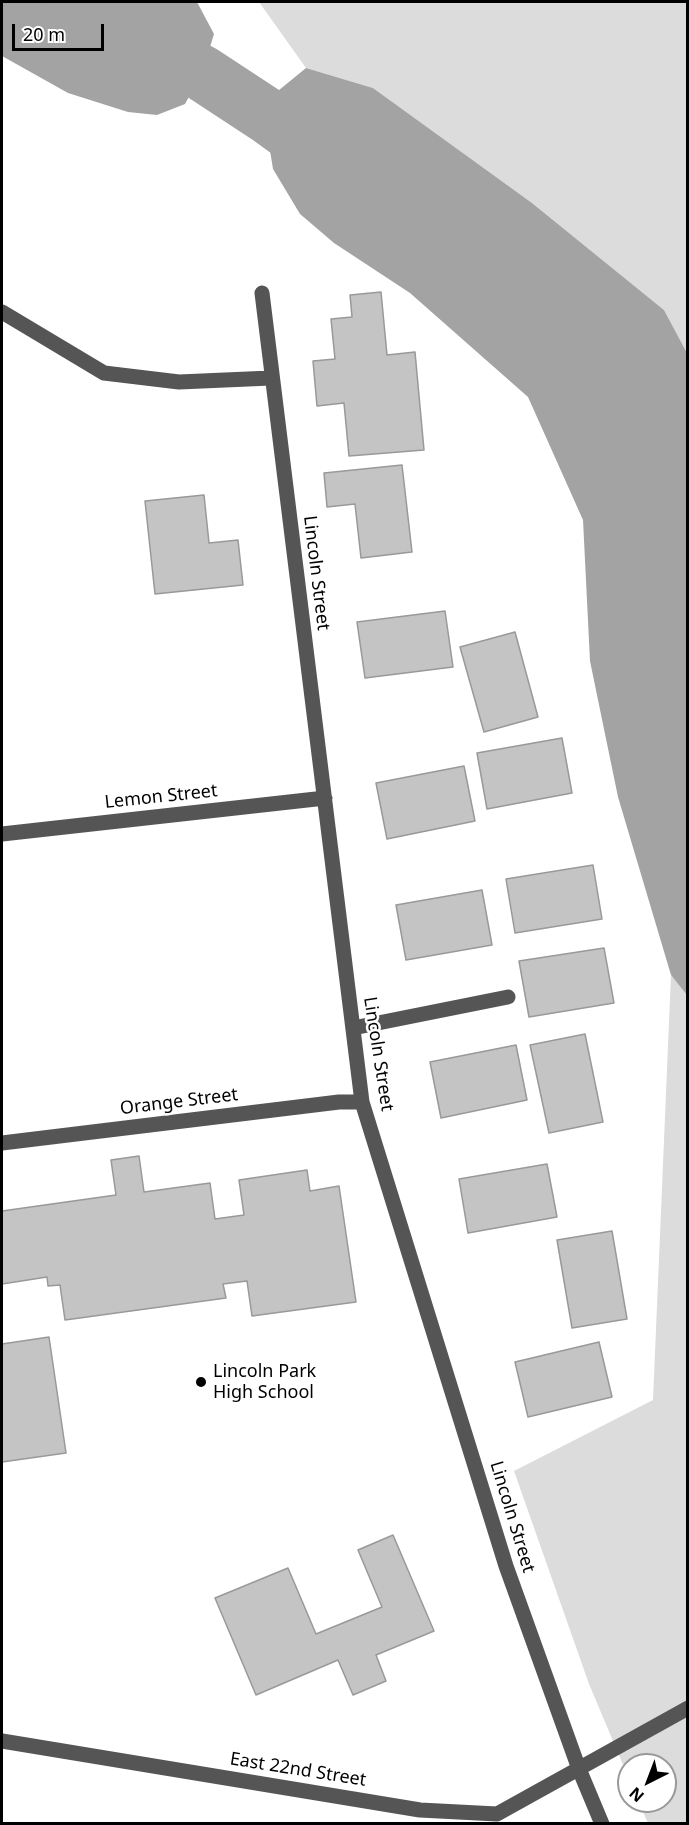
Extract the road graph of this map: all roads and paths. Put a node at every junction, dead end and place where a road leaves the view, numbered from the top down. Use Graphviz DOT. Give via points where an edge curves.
graph roads {
  1 [pos="262,293"];
  2 [pos="2,312"];
  3 [pos="271,378"];
  4 [pos="325,798"];
  5 [pos="2,834"];
  6 [pos="508,997"];
  7 [pos="353,1028"];
  8 [pos="362,1102"];
  9 [pos="2,1143"];
  10 [pos="687,1708"];
  11 [pos="2,1741"];
  12 [pos="579,1769"];
  13 [pos="421,1817"];
  14 [pos="602,1824"];
  1 -- 3 [label="street, Lincoln Street"];
  2 -- 3 [label="street" via="104,374 179,382"];
  3 -- 4 [label="street, Lincoln Street"];
  4 -- 5 [label="street, Lemon Street"];
  4 -- 7 [label="street, Lincoln Street"];
  6 -- 7 [label="street"];
  7 -- 8 [label="street, Lincoln Street"];
  8 -- 9 [label="street, Orange Street"];
  8 -- 12 [label="street, Lincoln Street" via="506,1566"];
  10 -- 12 [label="street, East 22nd Street"];
  11 -- 13 [label="street, East 22nd Street"];
  12 -- 13 [label="street, East 22nd Street" via="497,1814"];
  12 -- 14 [label="street, Lincoln Street"];
}
